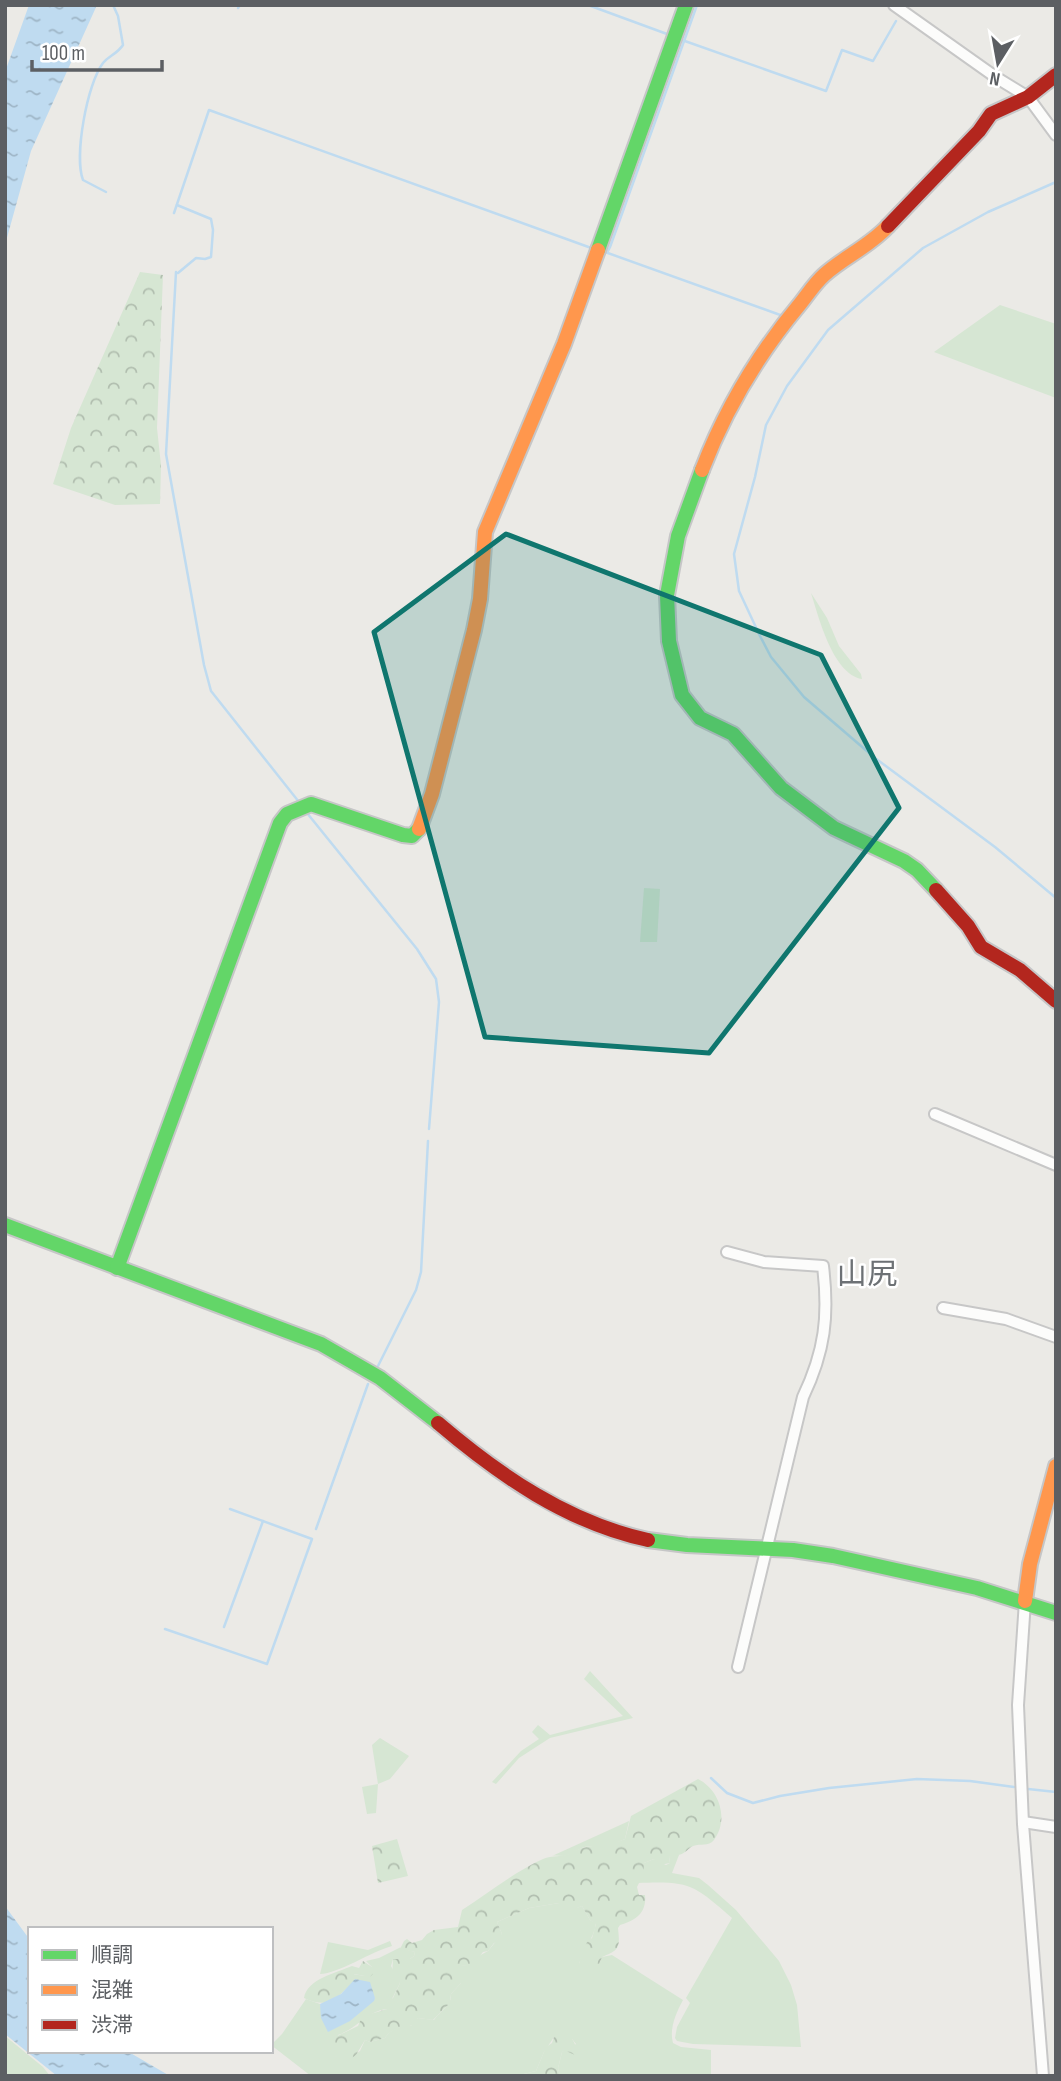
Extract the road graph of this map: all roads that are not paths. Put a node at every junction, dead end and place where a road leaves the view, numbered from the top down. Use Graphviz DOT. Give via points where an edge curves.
graph roads {
  1 [pos="686,5"];
  2 [pos="894,5"];
  3 [pos="1056,75"];
  4 [pos="1028,97"];
  5 [pos="1056,135"];
  6 [pos="1056,1001"];
  7 [pos="935,1114"];
  8 [pos="1056,1165"];
  9 [pos="5,1225"];
  10 [pos="727,1252"];
  11 [pos="117,1268"];
  12 [pos="943,1308"];
  13 [pos="1056,1337"];
  14 [pos="1056,1466"];
  15 [pos="1049,1512"];
  16 [pos="766,1547"];
  17 [pos="1025,1601"];
  18 [pos="1056,1612"];
  19 [pos="738,1667"];
  20 [pos="1023,1822"];
  21 [pos="1056,1827"];
  22 [pos="1043,2076"];
  1 -- 11 [label="street" via="561,354 485,532 478,615 419,830 412,836 403,835 304,806 280,823"];
  2 -- 4 [label="street"];
  3 -- 4 [label="street"];
  4 -- 5 [label="street"];
  4 -- 6 [label="street" via="991,114 879,236 824,275 753,367 714,439 678,536 667,617 678,684 700,718 733,734 781,788 834,828 918,870 981,947 1020,970"];
  7 -- 8 [label="street"];
  9 -- 11 [label="street"];
  10 -- 16 [label="street" via="764,1262 823,1266 827,1299 824,1338 803,1397"];
  11 -- 16 [label="street" via="343,1355 399,1391 491,1466 564,1509 626,1534 658,1541"];
  12 -- 13 [label="street" via="1006,1319"];
  14 -- 15 [label="street"];
  15 -- 17 [label="street" via="1030,1564"];
  16 -- 17 [label="street" via="825,1554"];
  16 -- 19 [label="street"];
  17 -- 18 [label="street"];
  17 -- 20 [label="street" via="1018,1706"];
  20 -- 21 [label="street"];
  20 -- 22 [label="street"];
}
